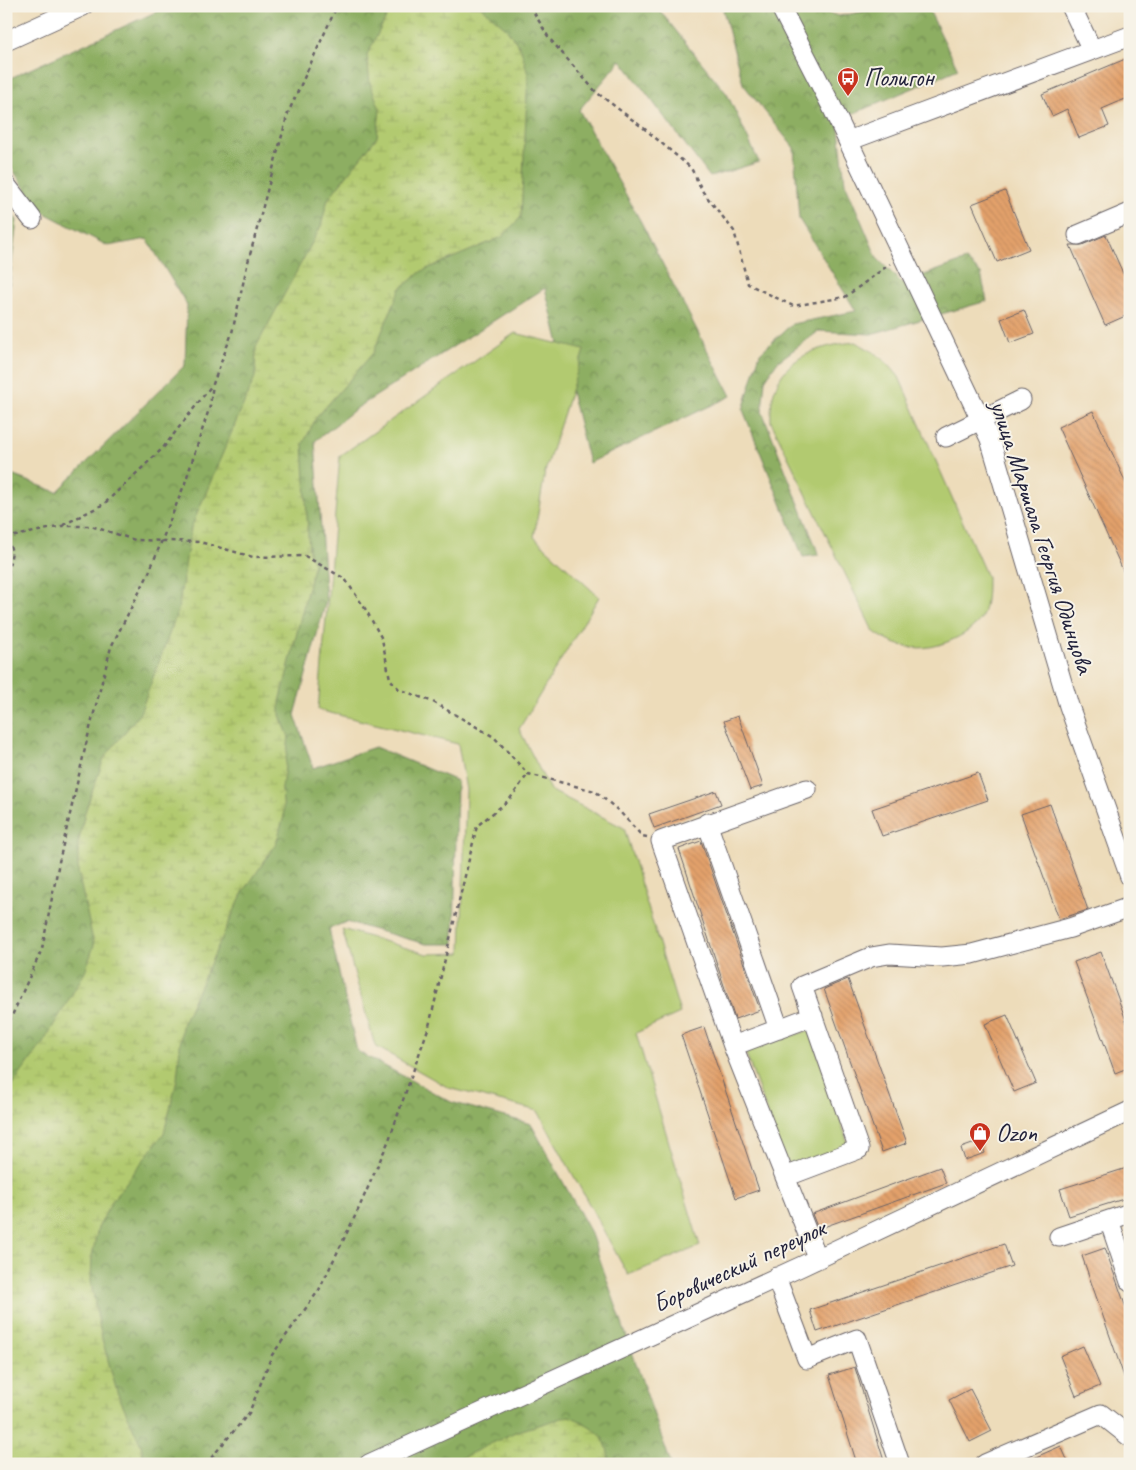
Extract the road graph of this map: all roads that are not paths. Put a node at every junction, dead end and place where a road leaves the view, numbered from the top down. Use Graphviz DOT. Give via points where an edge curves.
graph roads {
  1 [pos="83,6"];
  2 [pos="780,6"];
  3 [pos="1071,6"];
  4 [pos="1130,36"];
  5 [pos="6,41"];
  6 [pos="1092,50"];
  7 [pos="848,141"];
  8 [pos="6,185"];
  9 [pos="1130,213"];
  10 [pos="32,219"];
  11 [pos="1078,235"];
  12 [pos="1021,400"];
  13 [pos="982,419"];
  14 [pos="946,437"];
  15 [pos="807,789"];
  16 [pos="707,823"];
  17 [pos="1130,876"];
  18 [pos="1130,908"];
  19 [pos="813,1016"];
  20 [pos="779,1029"];
  21 [pos="733,1046"];
  22 [pos="1130,1111"];
  23 [pos="785,1177"];
  24 [pos="1130,1213"];
  25 [pos="1109,1220"];
  26 [pos="1058,1237"];
  27 [pos="817,1257"];
  28 [pos="776,1278"];
  29 [pos="1130,1282"];
  30 [pos="1130,1437"];
  31 [pos="369,1464"];
  32 [pos="900,1464"];
  33 [pos="985,1464"];
  1 -- 5 [label="street"];
  2 -- 7 [label="street, улица Маршала Георгия Одинцова"];
  3 -- 6 [label="street"];
  4 -- 6 [label="street"];
  6 -- 7 [label="street"];
  7 -- 13 [label="street, улица Маршала Георгия Одинцова"];
  8 -- 10 [label="street"];
  9 -- 11 [label="street"];
  12 -- 13 [label="street"];
  13 -- 14 [label="street"];
  13 -- 17 [label="street, улица Маршала Георгия Одинцова" via="1069,706"];
  15 -- 16 [label="street"];
  16 -- 20 [label="street"];
  16 -- 21 [label="street" via="661,841"];
  18 -- 19 [label="street" via="972,954 942,957 889,954 848,965 802,986"];
  19 -- 20 [label="street"];
  19 -- 23 [label="street" via="859,1149"];
  20 -- 21 [label="street"];
  21 -- 23 [label="street"];
  22 -- 27 [label="street, Боровический переулок"];
  23 -- 27 [label="street"];
  24 -- 25 [label="street"];
  25 -- 26 [label="street"];
  25 -- 29 [label="street"];
  27 -- 28 [label="street, Боровический переулок"];
  28 -- 31 [label="street, Боровический переулок"];
  28 -- 32 [label="street" via="807,1359 857,1338"];
  30 -- 33 [label="street" via="1101,1414"];
}
